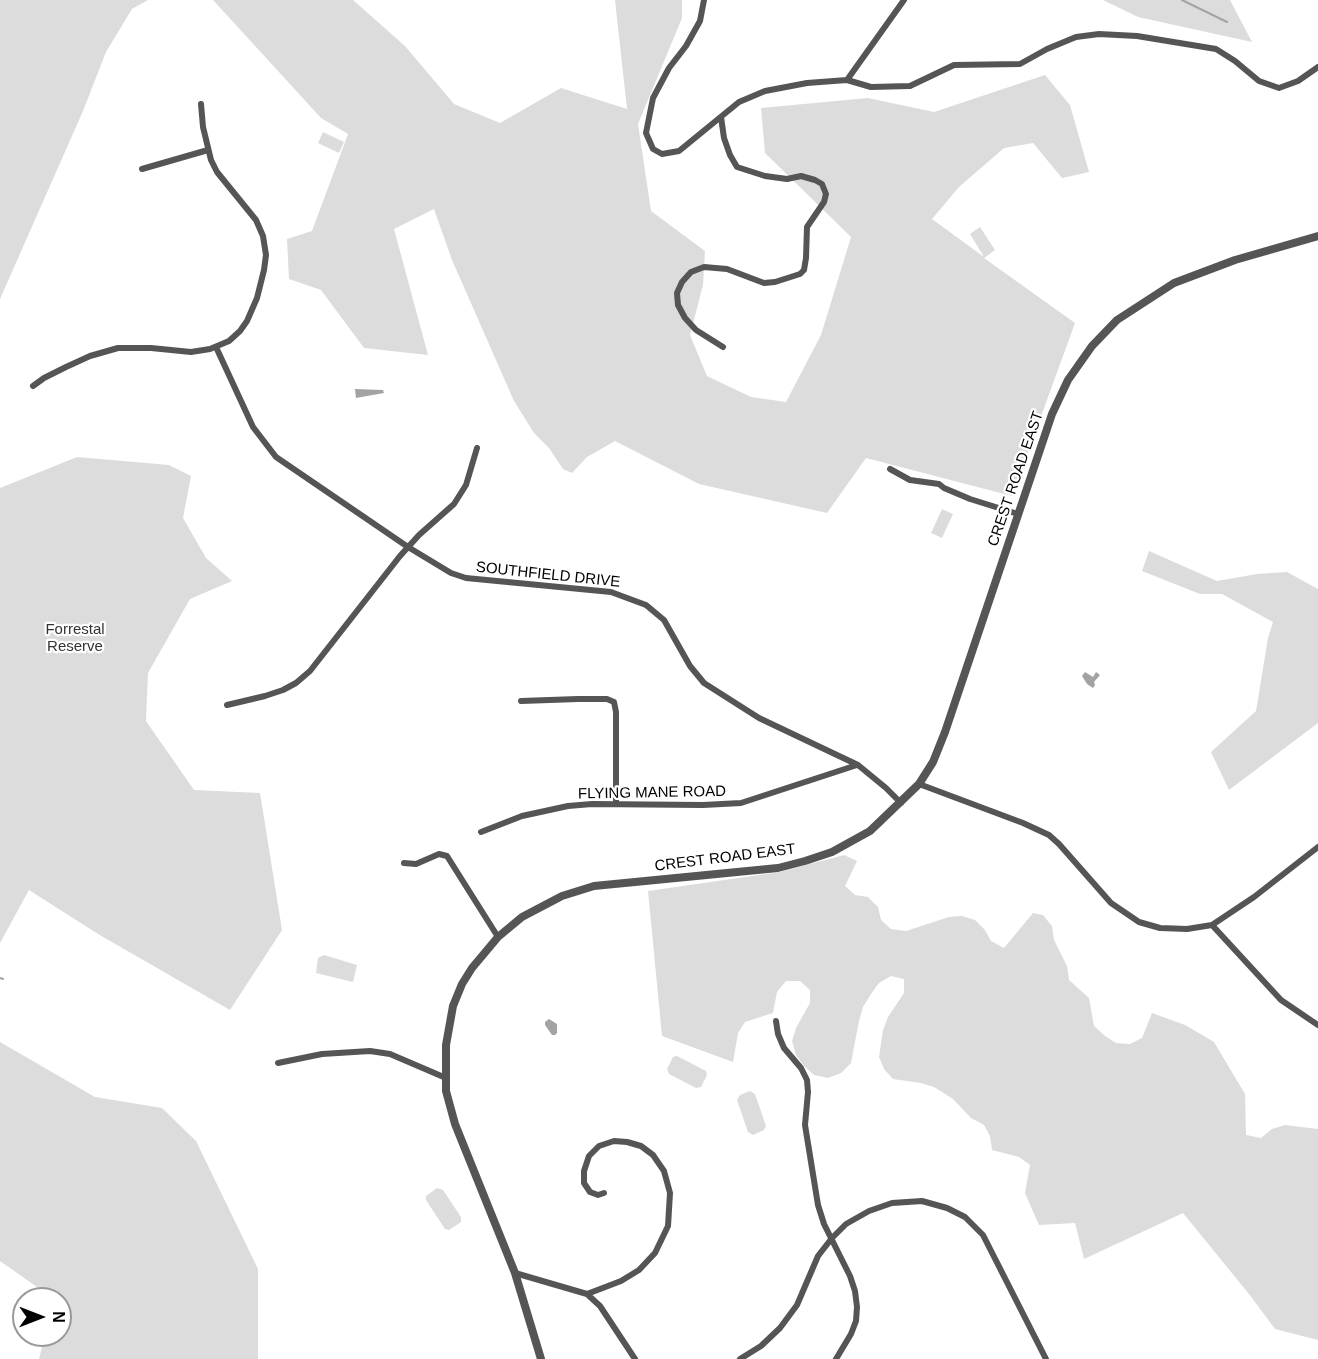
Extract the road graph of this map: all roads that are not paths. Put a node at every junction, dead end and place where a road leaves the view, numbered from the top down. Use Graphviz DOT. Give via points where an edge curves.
graph roads {
  1 [pos="704,0"];
  2 [pos="904,0"];
  3 [pos="1318,67"];
  4 [pos="847,80"];
  5 [pos="201,104"];
  6 [pos="721,117"];
  7 [pos="208,150"];
  8 [pos="142,169"];
  9 [pos="1318,236"];
  10 [pos="216,347"];
  11 [pos="723,347"];
  12 [pos="33,386"];
  13 [pos="477,448"];
  14 [pos="890,469"];
  15 [pos="1018,514"];
  16 [pos="408,547"];
  17 [pos="520,702"];
  18 [pos="227,705"];
  19 [pos="858,765"];
  20 [pos="919,784"];
  21 [pos="901,803"];
  22 [pos="616,804"];
  23 [pos="481,832"];
  24 [pos="1318,847"];
  25 [pos="404,863"];
  26 [pos="1212,925"];
  27 [pos="498,937"];
  28 [pos="776,1022"];
  29 [pos="1318,1025"];
  30 [pos="278,1063"];
  31 [pos="446,1078"];
  32 [pos="604,1193"];
  33 [pos="832,1238"];
  34 [pos="514,1273"];
  35 [pos="587,1294"];
  36 [pos="541,1359"];
  37 [pos="635,1359"];
  38 [pos="740,1359"];
  39 [pos="836,1359"];
  40 [pos="1046,1359"];
  1 -- 6 [label="street" via="700,21 687,46 669,68 653,98 646,134 654,149 663,154 679,151"];
  2 -- 4 [label="street"];
  3 -- 4 [label="street" via="1279,88 1259,81 1216,50 1137,36 1099,34 1076,37 1020,64 954,65 910,86 871,87"];
  4 -- 6 [label="street" via="765,92 739,102"];
  5 -- 7 [label="street"];
  6 -- 11 [label="street" via="724,138 737,167 765,176 801,176 822,184 826,194 807,226 806,258 800,274 764,283 727,269 704,267 691,272 682,282 677,293 685,318"];
  7 -- 8 [label="street"];
  7 -- 10 [label="street" via="217,172 256,220 266,255 250,315 240,331"];
  9 -- 15 [label="street, CREST ROAD EAST" via="1174,283 1111,325 1068,380 1052,414"];
  10 -- 12 [label="street" via="191,352 118,348 82,360"];
  10 -- 16 [label="street, SOUTHFIELD DRIVE" via="253,427 276,457"];
  13 -- 16 [label="street" via="461,495"];
  14 -- 15 [label="street" via="910,480 939,484 970,499"];
  15 -- 20 [label="street, CREST ROAD EAST" via="945,732"];
  16 -- 18 [label="street" via="310,671 283,690"];
  16 -- 19 [label="street, SOUTHFIELD DRIVE" via="466,578 605,591 634,599 664,620 704,683 759,718"];
  17 -- 22 [label="street" via="614,702"];
  19 -- 21 [label="street, SOUTHFIELD DRIVE"];
  19 -- 22 [label="street, FLYING MANE ROAD" via="741,803"];
  20 -- 21 [label="street, CREST ROAD EAST"];
  20 -- 26 [label="street" via="1049,835 1111,903 1139,922 1160,928"];
  21 -- 27 [label="street, CREST ROAD EAST" via="870,831 832,852 805,861 729,874 594,886 541,906"];
  22 -- 23 [label="street, FLYING MANE ROAD" via="545,810"];
  24 -- 26 [label="street"];
  25 -- 27 [label="street" via="416,864 439,854 447,856"];
  26 -- 29 [label="street" via="1281,1000"];
  27 -- 31 [label="street, CREST ROAD EAST" via="472,968 453,1006 446,1045"];
  28 -- 33 [label="street" via="784,1048 807,1080 808,1148 818,1205"];
  30 -- 31 [label="street" via="331,1053 370,1051 390,1054"];
  31 -- 34 [label="street, CREST ROAD EAST" via="455,1124"];
  32 -- 35 [label="street" via="590,1192 584,1183 589,1156 599,1146 614,1141 641,1146 664,1171 670,1193 669,1226 655,1253 639,1270"];
  33 -- 38 [label="street" via="818,1256 796,1305 780,1328"];
  33 -- 39 [label="street" via="850,1276 857,1307 851,1334"];
  33 -- 40 [label="street" via="846,1224 892,1203 922,1201 965,1218 983,1235"];
  34 -- 35 [label="street"];
  34 -- 36 [label="street, CREST ROAD EAST"];
  35 -- 37 [label="street" via="600,1306"];
}
